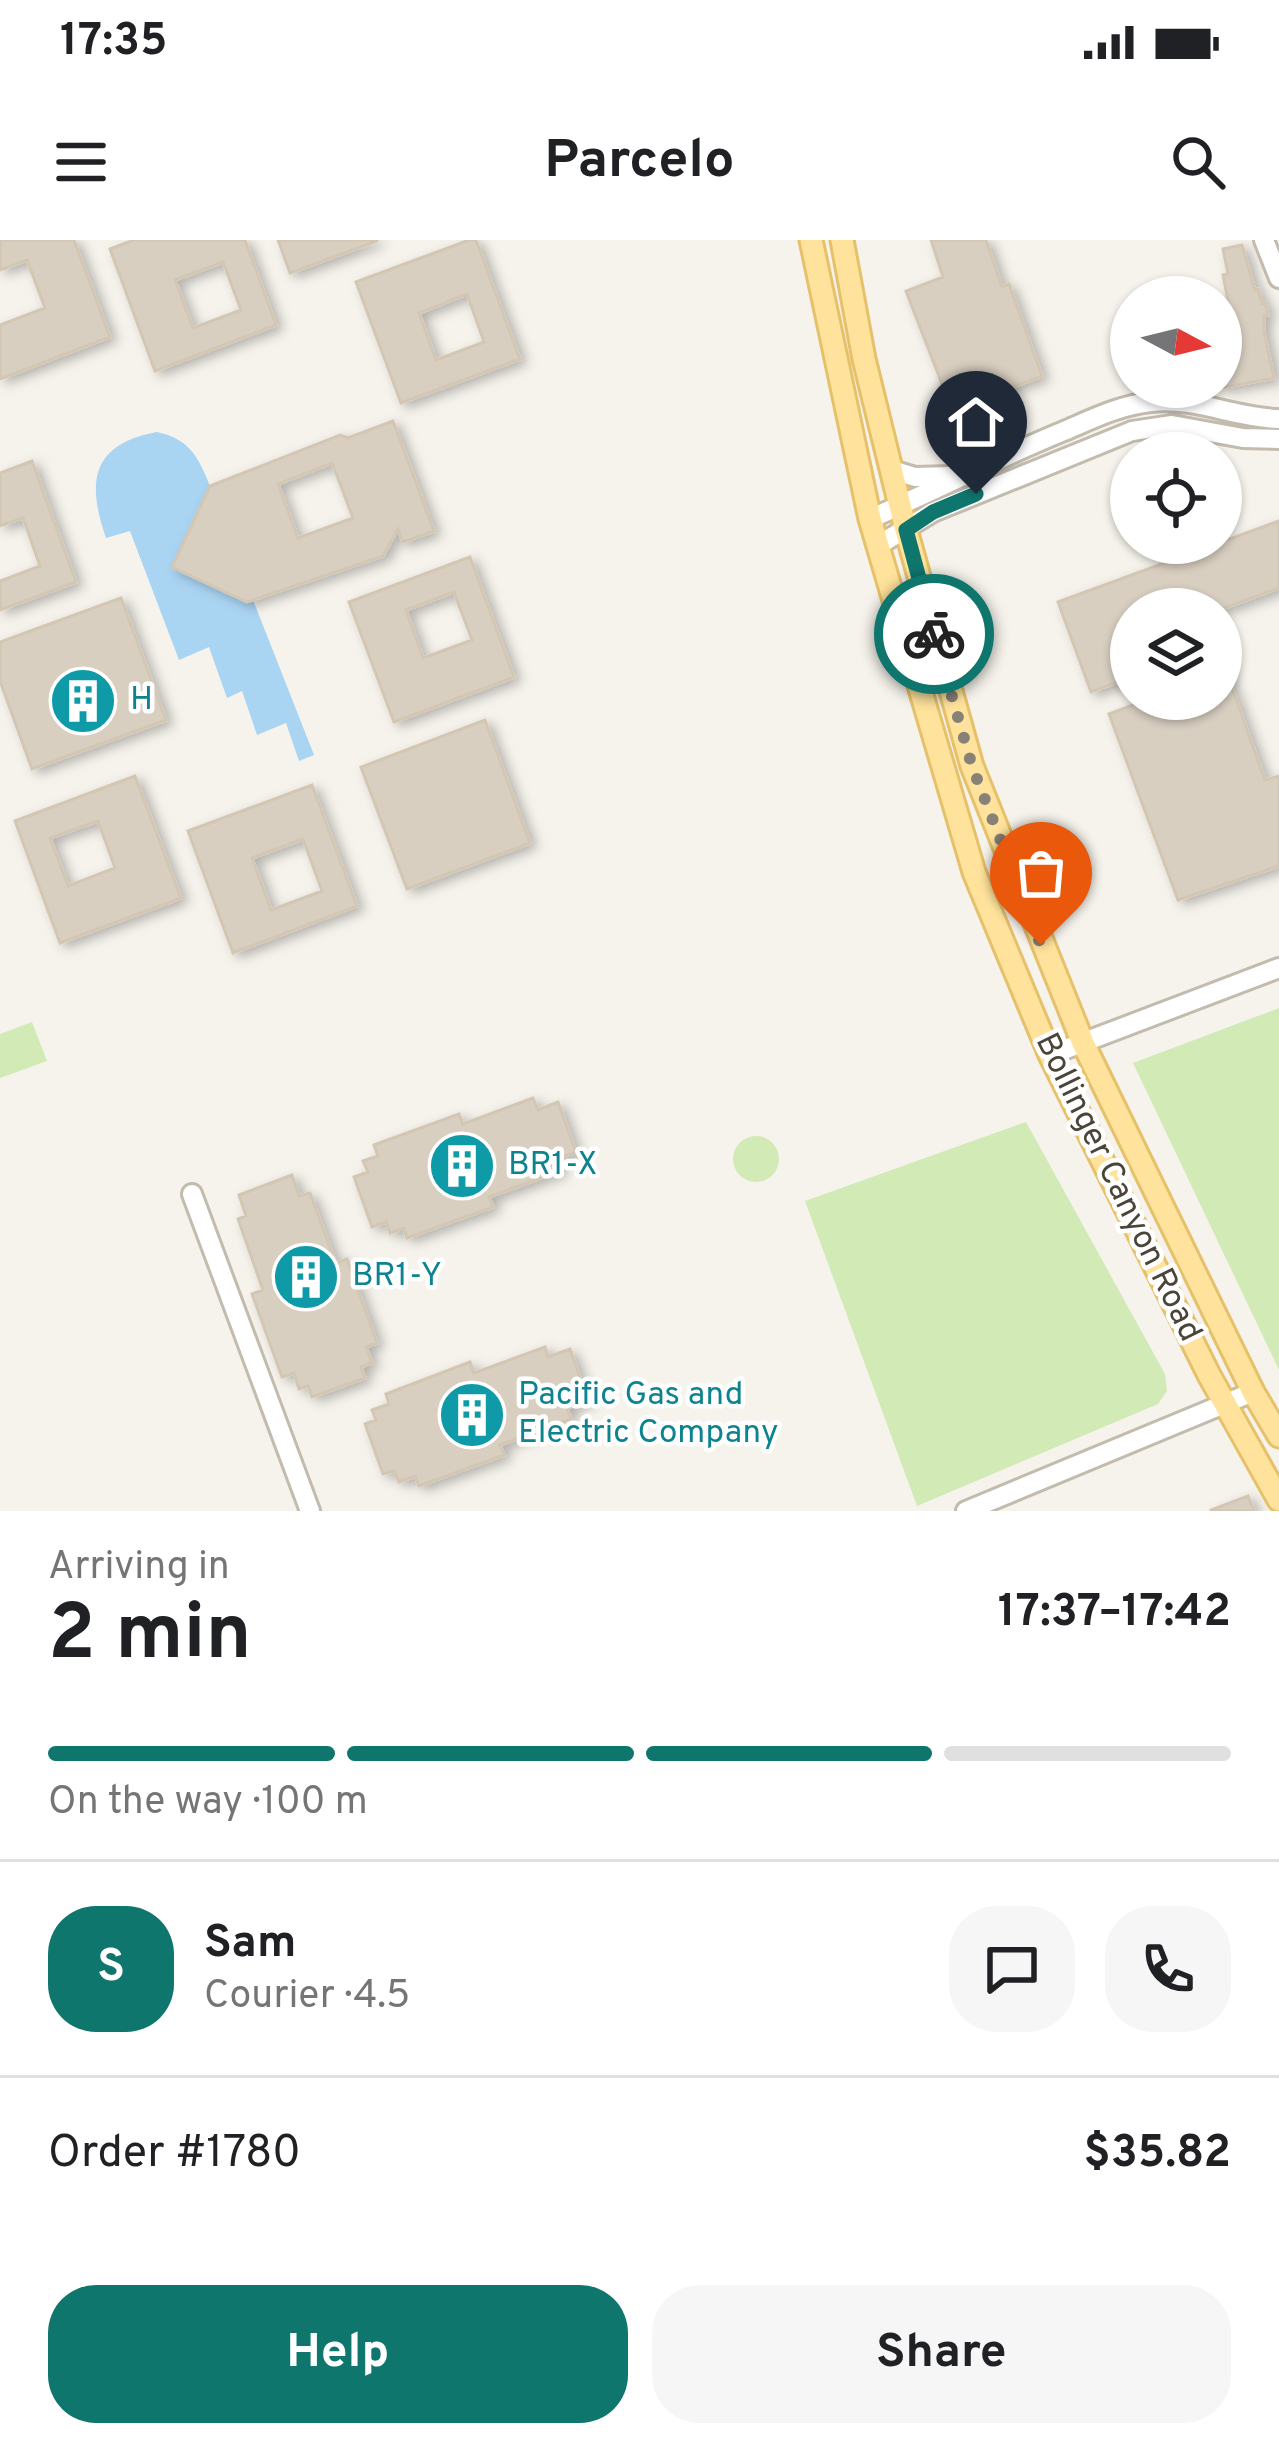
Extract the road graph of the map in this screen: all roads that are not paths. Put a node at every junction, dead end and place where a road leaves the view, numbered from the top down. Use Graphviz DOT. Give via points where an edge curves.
graph roads {
  1 [pos="811,240"];
  2 [pos="842,240"];
  3 [pos="1264,240"];
  4 [pos="1279,278"];
  5 [pos="1279,419"];
  6 [pos="1279,439"];
  7 [pos="892,470"];
  8 [pos="967,474"];
  9 [pos="900,506"];
  10 [pos="870,519"];
  11 [pos="906,530"];
  12 [pos="877,545"];
  13 [pos="1279,968"];
  14 [pos="1083,1043"];
  15 [pos="1050,1055"];
  16 [pos="192,1194"];
  17 [pos="1252,1392"];
  18 [pos="1225,1405"];
  19 [pos="1279,1436"];
  20 [pos="1279,1500"];
  21 [pos="310,1511"];
  22 [pos="966,1511"];
  1 -- 10 [label="main road, Bollinger Canyon Road"];
  2 -- 7 [label="main road, Bollinger Canyon Road"];
  3 -- 4 [label="street"];
  5 -- 8 [label="street" via="1150,402"];
  6 -- 11 [label="street" via="1172,425 1132,431"];
  7 -- 8 [label="street" via="915,478"];
  7 -- 9 [label="main road, Bollinger Canyon Road"];
  8 -- 9 [label="street"];
  9 -- 10 [label="street"];
  9 -- 11 [label="main road, Bollinger Canyon Road"];
  10 -- 12 [label="main road, Bollinger Canyon Road"];
  11 -- 12 [label="street"];
  11 -- 14 [label="main road, Bollinger Canyon Road" via="972,766"];
  12 -- 15 [label="main road, Bollinger Canyon Road" via="974,872"];
  13 -- 14 [label="street"];
  14 -- 15 [label="street"];
  14 -- 17 [label="main road, Bollinger Canyon Road"];
  15 -- 18 [label="main road, Bollinger Canyon Road"];
  16 -- 21 [label="street"];
  17 -- 18 [label="street"];
  17 -- 19 [label="main road, Bollinger Canyon Road"];
  18 -- 20 [label="main road, Bollinger Canyon Road"];
  18 -- 22 [label="street"];
}
